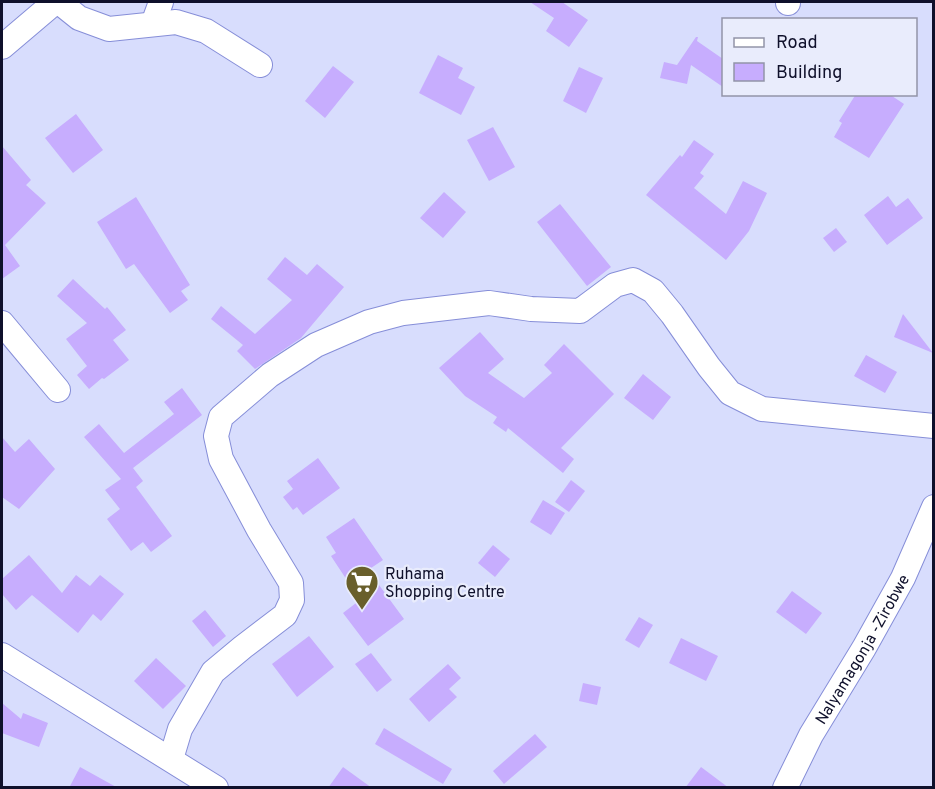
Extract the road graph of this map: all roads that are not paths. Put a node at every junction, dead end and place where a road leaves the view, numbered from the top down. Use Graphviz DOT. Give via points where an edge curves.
graph roads {
  1 [pos="57,2"];
  2 [pos="161,2"];
  3 [pos="153,24"];
  4 [pos="2,47"];
  5 [pos="260,65"];
  6 [pos="2,323"];
  7 [pos="57,390"];
  8 [pos="933,426"];
  9 [pos="933,507"];
  10 [pos="2,656"];
  11 [pos="171,759"];
  12 [pos="216,788"];
  13 [pos="785,788"];
  1 -- 3 [label="street" via="79,18 109,29"];
  1 -- 4 [label="street"];
  2 -- 3 [label="street"];
  3 -- 5 [label="street" via="176,22 206,31"];
  6 -- 7 [label="street"];
  8 -- 11 [label="street" via="762,409 730,393 653,291 633,280 615,285 580,310 489,303 452,306 369,322 316,345 270,375 221,417 216,436 221,459 291,583 292,600 285,615 213,672 180,729"];
  9 -- 13 [label="street, Nalyamagonja -Zirobwe" via="903,578 811,735"];
  10 -- 11 [label="street"];
  11 -- 12 [label="street"];
}
